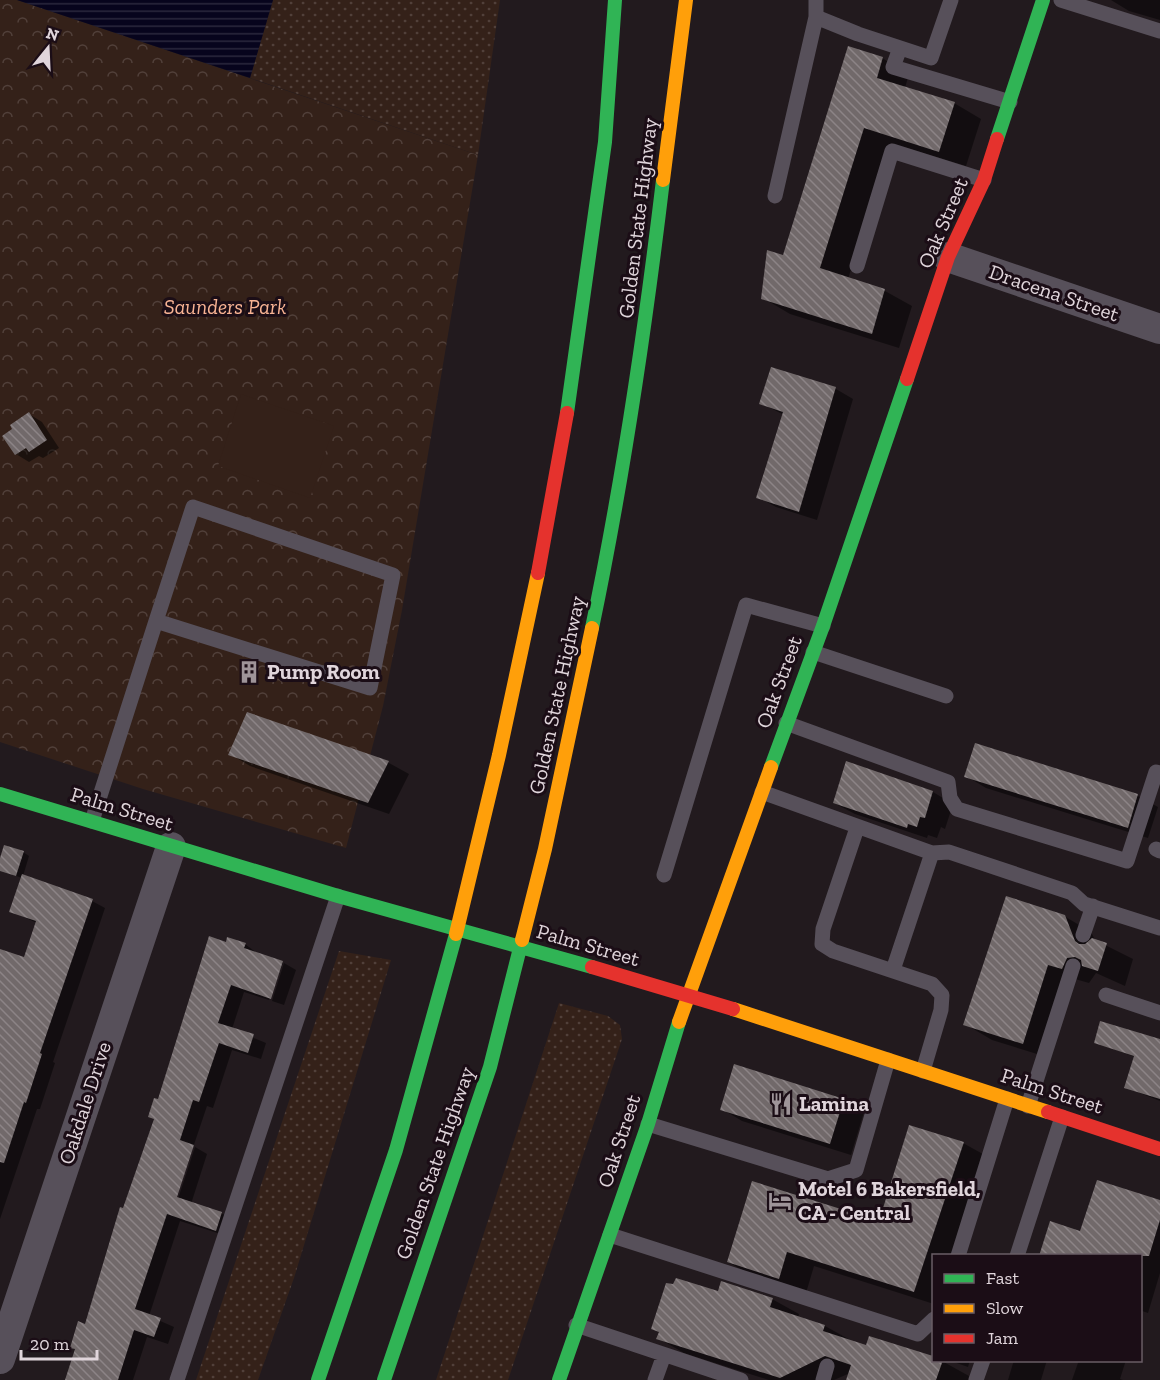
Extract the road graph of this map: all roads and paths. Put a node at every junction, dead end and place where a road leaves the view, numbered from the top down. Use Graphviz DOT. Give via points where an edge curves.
graph roads {
  1 [pos="615,0"];
  2 [pos="686,0"];
  3 [pos="816,0"];
  4 [pos="951,0"];
  5 [pos="1043,0"];
  6 [pos="1061,0"];
  7 [pos="816,16"];
  8 [pos="1160,31"];
  9 [pos="900,48"];
  10 [pos="1010,102"];
  11 [pos="984,180"];
  12 [pos="775,196"];
  13 [pos="948,257"];
  14 [pos="857,266"];
  15 [pos="1160,329"];
  16 [pos="156,621"];
  17 [pos="823,626"];
  18 [pos="813,652"];
  19 [pos="946,696"];
  20 [pos="786,723"];
  21 [pos="1159,768"];
  22 [pos="762,792"];
  23 [pos="1,797"];
  24 [pos="92,821"];
  25 [pos="857,828"];
  26 [pos="171,847"];
  27 [pos="932,853"];
  28 [pos="664,874"];
  29 [pos="345,898"];
  30 [pos="1093,906"];
  31 [pos="1160,928"];
  32 [pos="1083,935"];
  33 [pos="1073,966"];
  34 [pos="893,970"];
  35 [pos="687,994"];
  36 [pos="1106,995"];
  37 [pos="1160,1013"];
  38 [pos="888,1060"];
  39 [pos="923,1071"];
  40 [pos="1007,1099"];
  41 [pos="1028,1106"];
  42 [pos="1062,1117"];
  43 [pos="648,1124"];
  44 [pos="1160,1149"];
  45 [pos="610,1235"];
  46 [pos="959,1254"];
  47 [pos="1018,1254"];
  48 [pos="932,1320"];
  49 [pos="576,1325"];
  50 [pos="663,1355"];
  51 [pos="0,1359"];
  52 [pos="982,1362"];
  53 [pos="177,1380"];
  54 [pos="316,1380"];
  55 [pos="384,1380"];
  56 [pos="559,1380"];
  57 [pos="655,1380"];
  58 [pos="741,1380"];
  59 [pos="976,1380"];
  1 -- 54 [label="main road, Golden State Highway" via="606,139 581,336 504,739 473,872 405,1119 371,1231"];
  2 -- 55 [label="main road, Golden State Highway" via="642,352 621,486 561,780 490,1067"];
  3 -- 7 [label="lane"];
  4 -- 9 [label="lane" via="931,58"];
  5 -- 10 [label="main road, Oak Street"];
  6 -- 8 [label="lane"];
  7 -- 9 [label="lane"];
  7 -- 12 [label="lane"];
  9 -- 10 [label="lane" via="893,67"];
  10 -- 11 [label="main road, Oak Street"];
  11 -- 13 [label="main road, Oak Street"];
  11 -- 14 [label="lane" via="892,151"];
  13 -- 15 [label="street, Dracena Street"];
  13 -- 17 [label="main road, Oak Street"];
  16 -- 16 [label="lane" via="193,507 393,575 370,688"];
  16 -- 24 [label="lane"];
  17 -- 18 [label="main road, Oak Street"];
  17 -- 28 [label="lane" via="746,605"];
  18 -- 19 [label="lane"];
  18 -- 20 [label="main road, Oak Street"];
  20 -- 21 [label="lane" via="948,782 950,798 957,809 1127,861"];
  20 -- 22 [label="main road, Oak Street"];
  22 -- 25 [label="lane"];
  22 -- 35 [label="main road, Oak Street"];
  23 -- 24 [label="main road, Palm Street"];
  24 -- 26 [label="main road, Palm Street"];
  25 -- 27 [label="lane"];
  25 -- 34 [label="lane" via="823,929 822,944"];
  26 -- 29 [label="main road, Palm Street"];
  26 -- 51 [label="street, Oakdale Drive"];
  27 -- 30 [label="lane" via="949,852 1072,893 1084,904"];
  27 -- 34 [label="lane"];
  29 -- 35 [label="main road, Palm Street"];
  29 -- 53 [label="lane"];
  30 -- 31 [label="lane"];
  30 -- 32 [label="lane"];
  33 -- 41 [label="lane"];
  34 -- 39 [label="lane" via="933,984 942,995"];
  35 -- 38 [label="main road, Palm Street"];
  35 -- 43 [label="main road, Oak Street"];
  36 -- 37 [label="lane"];
  38 -- 39 [label="main road, Palm Street"];
  38 -- 43 [label="lane" via="856,1170 828,1179"];
  39 -- 40 [label="main road, Palm Street"];
  40 -- 41 [label="main road, Palm Street"];
  40 -- 46 [label="lane"];
  41 -- 42 [label="main road, Palm Street"];
  42 -- 44 [label="main road, Palm Street"];
  42 -- 47 [label="lane"];
  43 -- 45 [label="main road, Oak Street"];
  45 -- 48 [label="lane" via="918,1334"];
  45 -- 49 [label="main road, Oak Street"];
  49 -- 50 [label="lane"];
  49 -- 56 [label="main road, Oak Street"];
  50 -- 57 [label="lane"];
  50 -- 58 [label="lane"];
  52 -- 59 [label="lane"];
}
